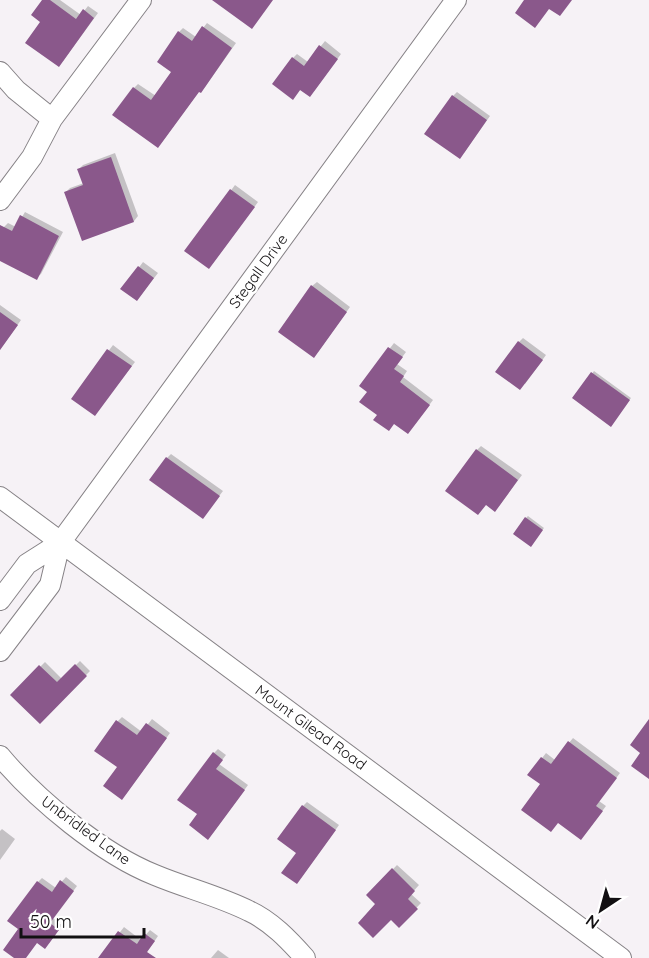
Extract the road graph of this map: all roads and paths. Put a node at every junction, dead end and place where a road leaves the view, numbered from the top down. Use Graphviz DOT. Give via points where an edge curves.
graph roads {
  1 [pos="141,0"];
  2 [pos="456,0"];
  3 [pos="0,72"];
  4 [pos="52,119"];
  5 [pos="0,200"];
  6 [pos="0,497"];
  7 [pos="60,543"];
  8 [pos="0,600"];
  9 [pos="0,651"];
  10 [pos="0,756"];
  11 [pos="305,958"];
  12 [pos="621,958"];
  1 -- 4 [label="street"];
  2 -- 7 [label="street, Stegall Drive"];
  3 -- 4 [label="street"];
  4 -- 5 [label="street" via="32,157"];
  6 -- 7 [label="street, Mount Gilead Road"];
  7 -- 8 [label="street" via="27,564"];
  7 -- 9 [label="street" via="50,585"];
  7 -- 12 [label="street, Mount Gilead Road"];
  10 -- 11 [label="street, Unbridled Lane" via="52,809 122,859 250,911 276,928"];
}
